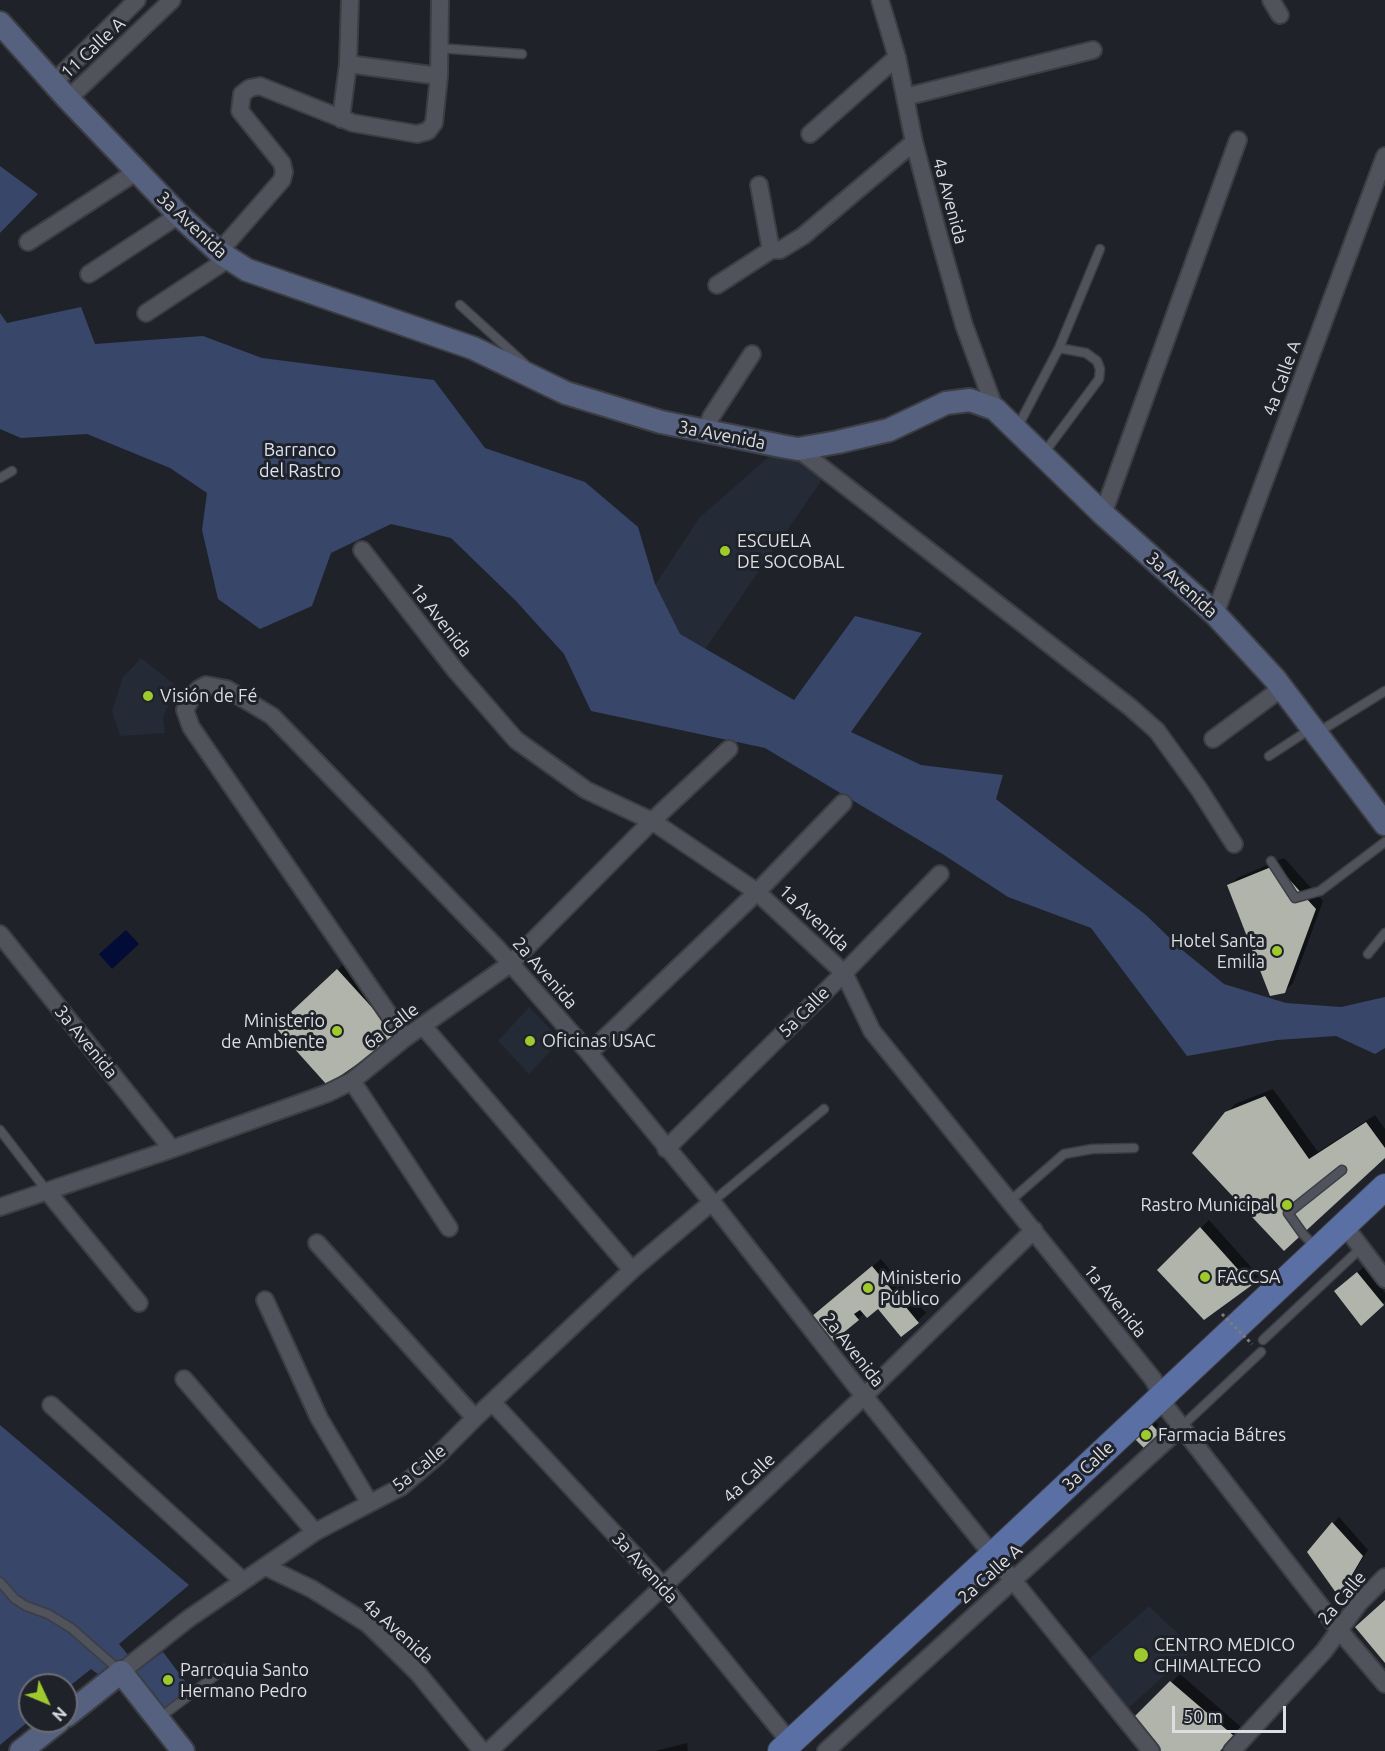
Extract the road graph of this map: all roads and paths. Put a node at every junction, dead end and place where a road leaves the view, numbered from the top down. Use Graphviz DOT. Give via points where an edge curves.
graph roads {
  1 [pos="137,0"];
  2 [pos="172,0"];
  3 [pos="350,0"];
  4 [pos="440,0"];
  5 [pos="880,0"];
  6 [pos="1271,0"];
  7 [pos="1280,15"];
  8 [pos="0,23"];
  9 [pos="438,48"];
  10 [pos="1094,50"];
  11 [pos="522,54"];
  12 [pos="897,57"];
  13 [pos="348,64"];
  14 [pos="439,76"];
  15 [pos="60,91"];
  16 [pos="905,96"];
  17 [pos="341,119"];
  18 [pos="810,134"];
  19 [pos="1238,140"];
  20 [pos="914,142"];
  21 [pos="1385,156"];
  22 [pos="136,172"];
  23 [pos="759,185"];
  24 [pos="179,215"];
  25 [pos="28,242"];
  26 [pos="1100,249"];
  27 [pos="771,250"];
  28 [pos="224,255"];
  29 [pos="89,274"];
  30 [pos="717,285"];
  31 [pos="460,305"];
  32 [pos="146,313"];
  33 [pos="1059,348"];
  34 [pos="752,354"];
  35 [pos="548,384"];
  36 [pos="995,409"];
  37 [pos="1016,430"];
  38 [pos="706,431"];
  39 [pos="798,449"];
  40 [pos="1042,456"];
  41 [pos="12,471"];
  42 [pos="0,478"];
  43 [pos="1103,514"];
  44 [pos="362,550"];
  45 [pos="1215,614"];
  46 [pos="1282,688"];
  47 [pos="1385,691"];
  48 [pos="1314,730"];
  49 [pos="1213,739"];
  50 [pos="729,749"];
  51 [pos="1269,756"];
  52 [pos="843,803"];
  53 [pos="1382,814"];
  54 [pos="652,821"];
  55 [pos="1385,842"];
  56 [pos="1234,844"];
  57 [pos="1271,861"];
  58 [pos="940,874"];
  59 [pos="757,892"];
  60 [pos="1385,933"];
  61 [pos="0,934"];
  62 [pos="1368,954"];
  63 [pos="510,964"];
  64 [pos="844,973"];
  65 [pos="423,1026"];
  66 [pos="405,1038"];
  67 [pos="589,1053"];
  68 [pos="352,1081"];
  69 [pos="824,1109"];
  70 [pos="0,1130"];
  71 [pos="1134,1148"];
  72 [pos="172,1149"];
  73 [pos="666,1149"];
  74 [pos="1342,1170"];
  75 [pos="1385,1187"];
  76 [pos="47,1191"];
  77 [pos="1010,1201"];
  78 [pos="712,1202"];
  79 [pos="0,1207"];
  80 [pos="1344,1225"];
  81 [pos="449,1228"];
  82 [pos="1034,1230"];
  83 [pos="317,1243"];
  84 [pos="1361,1248"];
  85 [pos="1318,1250"];
  86 [pos="632,1270"];
  87 [pos="1385,1279"];
  88 [pos="266,1300"];
  89 [pos="139,1303"];
  90 [pos="1222,1314"];
  91 [pos="1263,1340"];
  92 [pos="1252,1344"];
  93 [pos="1261,1352"];
  94 [pos="184,1378"];
  95 [pos="864,1396"];
  96 [pos="1162,1400"];
  97 [pos="492,1402"];
  98 [pos="51,1405"];
  99 [pos="475,1418"];
  100 [pos="1181,1427"];
  101 [pos="369,1503"];
  102 [pos="315,1532"];
  103 [pos="993,1555"];
  104 [pos="266,1567"];
  105 [pos="1385,1577"];
  106 [pos="242,1580"];
  107 [pos="1013,1580"];
  108 [pos="0,1582"];
  109 [pos="663,1586"];
  110 [pos="1339,1630"];
  111 [pos="224,1669"];
  112 [pos="121,1672"];
  113 [pos="1385,1684"];
  114 [pos="78,1706"];
  115 [pos="158,1719"];
  116 [pos="44,1733"];
  117 [pos="782,1749"];
  118 [pos="21,1751"];
  119 [pos="183,1751"];
  120 [pos="482,1751"];
  121 [pos="489,1751"];
  122 [pos="826,1751"];
  123 [pos="1151,1751"];
  124 [pos="1232,1751"];
  1 -- 15 [label="street"];
  2 -- 15 [label="street, 11 Calle A"];
  3 -- 13 [label="street"];
  4 -- 9 [label="street"];
  5 -- 12 [label="street, 4a Avenida"];
  6 -- 7 [label="street"];
  8 -- 15 [label="main road, 3a Avenida"];
  9 -- 11 [label="lane"];
  9 -- 14 [label="street"];
  10 -- 16 [label="street"];
  12 -- 16 [label="street, 4a Avenida"];
  12 -- 18 [label="street"];
  13 -- 14 [label="street"];
  13 -- 17 [label="street"];
  14 -- 17 [label="street" via="434,123 428,131 417,134"];
  15 -- 22 [label="main road, 3a Avenida"];
  16 -- 20 [label="street, 4a Avenida"];
  17 -- 28 [label="street" via="260,86 242,94 240,111 282,163 284,172 282,180"];
  19 -- 43 [label="street"];
  20 -- 27 [label="street" via="803,236 780,250"];
  20 -- 36 [label="street, 4a Avenida" via="964,326"];
  21 -- 45 [label="street, 4a Calle A"];
  22 -- 24 [label="main road, 3a Avenida"];
  22 -- 25 [label="street"];
  23 -- 27 [label="street"];
  24 -- 28 [label="main road, 3a Avenida"];
  24 -- 29 [label="street"];
  26 -- 33 [label="lane"];
  27 -- 30 [label="street"];
  28 -- 32 [label="street"];
  28 -- 35 [label="main road, 3a Avenida" via="248,270 473,348"];
  31 -- 35 [label="lane"];
  33 -- 37 [label="lane"];
  33 -- 40 [label="lane" via="1086,353 1097,361 1099,379"];
  34 -- 38 [label="street"];
  35 -- 38 [label="main road, 3a Avenida" via="661,422"];
  36 -- 37 [label="main road, 3a Avenida"];
  36 -- 39 [label="main road, 3a Avenida" via="970,400 946,403 890,430"];
  37 -- 40 [label="main road, 3a Avenida"];
  38 -- 39 [label="main road, 3a Avenida"];
  39 -- 56 [label="street" via="1157,731"];
  40 -- 43 [label="main road, 3a Avenida"];
  41 -- 42 [label="lane"];
  43 -- 45 [label="main road, 3a Avenida"];
  44 -- 54 [label="street, 1a Avenida" via="516,741 586,790"];
  45 -- 46 [label="main road, 3a Avenida"];
  46 -- 48 [label="main road, 3a Avenida"];
  46 -- 49 [label="street"];
  47 -- 48 [label="lane"];
  48 -- 51 [label="lane"];
  48 -- 53 [label="main road, 3a Avenida"];
  50 -- 54 [label="street, 6a Calle"];
  52 -- 59 [label="street"];
  54 -- 59 [label="street, 1a Avenida"];
  54 -- 63 [label="street, 6a Calle"];
  55 -- 57 [label="lane" via="1320,891 1295,898"];
  58 -- 64 [label="street, 5a Calle"];
  59 -- 64 [label="street, 1a Avenida"];
  59 -- 67 [label="street"];
  60 -- 62 [label="lane"];
  61 -- 72 [label="street, 3a Avenida"];
  63 -- 65 [label="street, 6a Calle"];
  63 -- 66 [label="street, 2a Avenida" via="272,716 227,689 206,685 199,688 185,710 191,727"];
  63 -- 67 [label="street, 2a Avenida"];
  64 -- 73 [label="street, 5a Calle"];
  64 -- 77 [label="street, 1a Avenida" via="872,1030"];
  65 -- 66 [label="street, 6a Calle"];
  65 -- 86 [label="street"];
  66 -- 68 [label="street, 6a Calle"];
  67 -- 73 [label="street, 2a Avenida"];
  68 -- 72 [label="street, 6a Calle"];
  68 -- 81 [label="street"];
  69 -- 78 [label="lane"];
  70 -- 76 [label="lane"];
  71 -- 77 [label="lane" via="1064,1154"];
  72 -- 76 [label="street, 6a Calle"];
  73 -- 78 [label="street, 2a Avenida"];
  74 -- 85 [label="lane" via="1288,1213"];
  75 -- 80 [label="main road, 3a Calle"];
  76 -- 79 [label="street, 6a Calle"];
  76 -- 89 [label="street"];
  77 -- 82 [label="street, 1a Avenida"];
  78 -- 86 [label="street, 5a Calle"];
  78 -- 95 [label="street, 2a Avenida"];
  80 -- 84 [label="street"];
  80 -- 85 [label="main road, 3a Calle"];
  82 -- 95 [label="street, 4a Calle"];
  82 -- 96 [label="street, 1a Avenida" via="1153,1379"];
  83 -- 99 [label="street"];
  84 -- 87 [label="street"];
  84 -- 91 [label="lane"];
  85 -- 96 [label="main road, 3a Calle"];
  86 -- 97 [label="street, 5a Calle"];
  88 -- 101 [label="street" via="319,1418"];
  90 -- 92 [label="path, bridge"];
  93 -- 100 [label="lane"];
  94 -- 102 [label="street"];
  95 -- 103 [label="street, 2a Avenida"];
  95 -- 109 [label="street, 4a Calle"];
  96 -- 100 [label="street, 1a Avenida"];
  96 -- 103 [label="main road, 3a Calle"];
  97 -- 99 [label="street, 5a Calle"];
  97 -- 109 [label="street, 3a Avenida"];
  98 -- 106 [label="street"];
  99 -- 101 [label="street, 5a Calle" via="401,1487"];
  100 -- 107 [label="street, 2a Calle A"];
  100 -- 110 [label="street, 1a Avenida"];
  101 -- 102 [label="street, 5a Calle"];
  102 -- 104 [label="street, 5a Calle"];
  103 -- 107 [label="street, 2a Avenida"];
  103 -- 117 [label="main road, 3a Calle"];
  104 -- 106 [label="street, 5a Calle"];
  104 -- 120 [label="street, 4a Avenida" via="312,1589 368,1624 417,1672"];
  105 -- 110 [label="street, 2a Calle"];
  106 -- 112 [label="street, 5a Calle"];
  107 -- 122 [label="street, 2a Calle A"];
  107 -- 123 [label="street, 2a Avenida"];
  108 -- 112 [label="lane" via="21,1602 71,1628"];
  109 -- 117 [label="street, 3a Avenida"];
  109 -- 121 [label="street, 4a Calle"];
  110 -- 113 [label="street, 1a Avenida"];
  110 -- 124 [label="street, 2a Calle"];
  111 -- 115 [label="lane"];
  112 -- 114 [label="main road, 5a Calle"];
  112 -- 115 [label="main road"];
  115 -- 119 [label="main road"];
  116 -- 118 [label="main road"];
}
